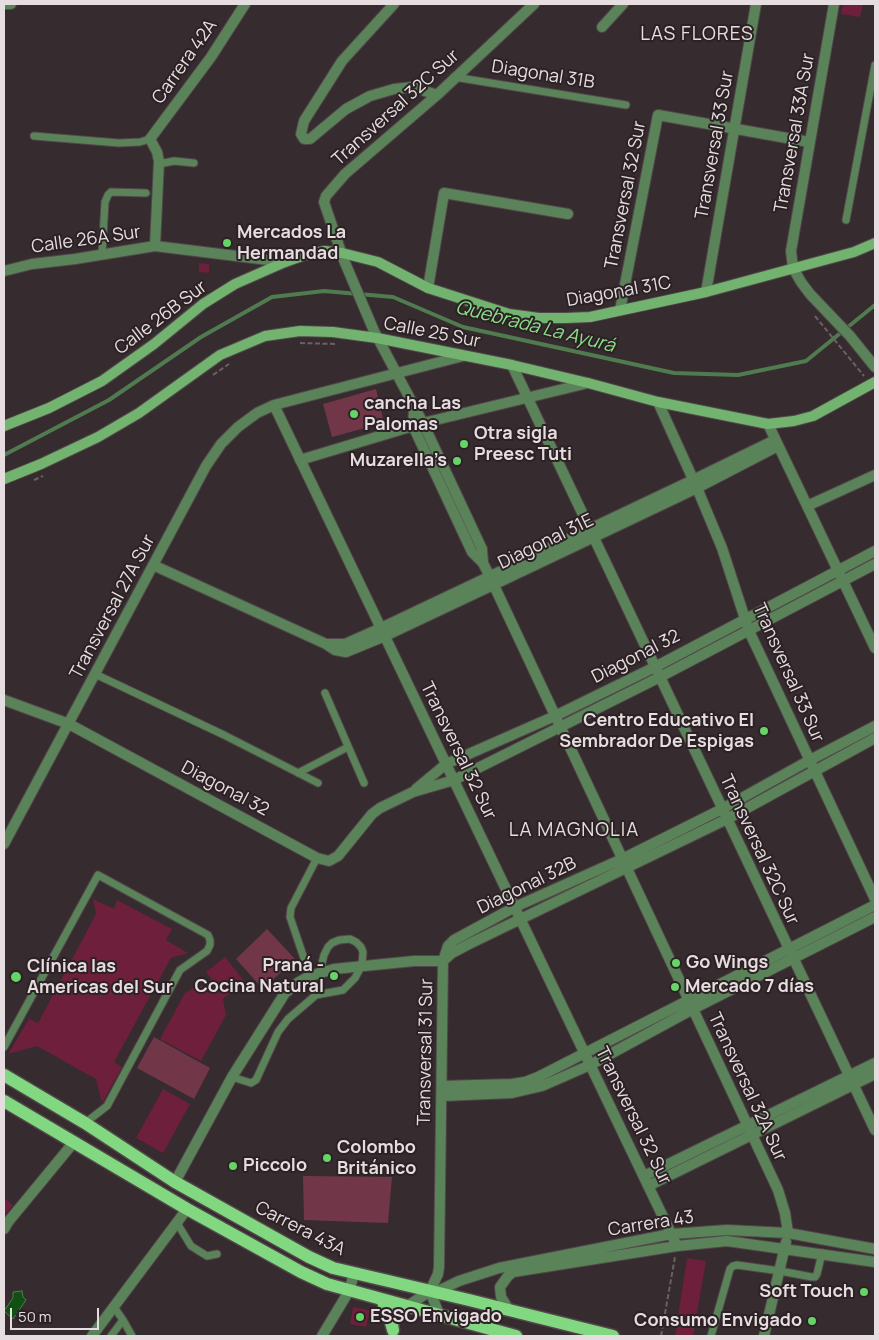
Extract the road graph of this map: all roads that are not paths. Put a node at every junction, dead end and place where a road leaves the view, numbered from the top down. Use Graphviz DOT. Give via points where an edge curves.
graph roads {
  1 [pos="4,4"];
  2 [pos="11,4"];
  3 [pos="244,4"];
  4 [pos="394,4"];
  5 [pos="534,4"];
  6 [pos="623,4"];
  7 [pos="756,4"];
  8 [pos="834,4"];
  9 [pos="602,27"];
  10 [pos="875,65"];
  11 [pos="454,77"];
  12 [pos="437,94"];
  13 [pos="872,104"];
  14 [pos="626,105"];
  15 [pos="734,129"];
  16 [pos="34,136"];
  17 [pos="150,138"];
  18 [pos="809,142"];
  19 [pos="194,163"];
  20 [pos="158,164"];
  21 [pos="146,193"];
  22 [pos="568,214"];
  23 [pos="846,220"];
  24 [pos="875,243"];
  25 [pos="155,246"];
  26 [pos="342,253"];
  27 [pos="102,254"];
  28 [pos="285,262"];
  29 [pos="793,268"];
  30 [pos="4,271"];
  31 [pos="428,288"];
  32 [pos="706,292"];
  33 [pos="620,310"];
  34 [pos="378,338"];
  35 [pos="464,356"];
  36 [pos="512,365"];
  37 [pos="875,367"];
  38 [pos="395,372"];
  39 [pos="875,382"];
  40 [pos="588,383"];
  41 [pos="528,397"];
  42 [pos="658,402"];
  43 [pos="274,405"];
  44 [pos="768,424"];
  45 [pos="418,425"];
  46 [pos="4,426"];
  47 [pos="777,443"];
  48 [pos="300,460"];
  49 [pos="875,475"];
  50 [pos="4,479"];
  51 [pos="695,484"];
  52 [pos="807,506"];
  53 [pos="592,533"];
  54 [pos="875,550"];
  55 [pos="875,564"];
  56 [pos="153,566"];
  57 [pos="838,570"];
  58 [pos="491,581"];
  59 [pos="843,581"];
  60 [pos="744,619"];
  61 [pos="383,632"];
  62 [pos="749,632"];
  63 [pos="875,648"];
  64 [pos="655,667"];
  65 [pos="95,674"];
  66 [pos="660,678"];
  67 [pos="325,692"];
  68 [pos="4,700"];
  69 [pos="555,716"];
  70 [pos="69,724"];
  71 [pos="875,726"];
  72 [pos="560,728"];
  73 [pos="875,738"];
  74 [pos="348,747"];
  75 [pos="446,764"];
  76 [pos="812,765"];
  77 [pos="298,773"];
  78 [pos="454,780"];
  79 [pos="318,783"];
  80 [pos="364,783"];
  81 [pos="413,792"];
  82 [pos="724,814"];
  83 [pos="4,844"];
  84 [pos="317,858"];
  85 [pos="622,859"];
  86 [pos="626,869"];
  87 [pos="875,899"];
  88 [pos="875,905"];
  89 [pos="515,907"];
  90 [pos="875,917"];
  91 [pos="521,920"];
  92 [pos="791,954"];
  93 [pos="443,961"];
  94 [pos="362,966"];
  95 [pos="315,974"];
  96 [pos="691,1005"];
  97 [pos="4,1047"];
  98 [pos="585,1053"];
  99 [pos="875,1063"];
  100 [pos="590,1065"];
  101 [pos="875,1074"];
  102 [pos="4,1075"];
  103 [pos="232,1077"];
  104 [pos="851,1080"];
  105 [pos="442,1091"];
  106 [pos="4,1101"];
  107 [pos="85,1123"];
  108 [pos="750,1130"];
  109 [pos="875,1130"];
  110 [pos="74,1142"];
  111 [pos="646,1181"];
  112 [pos="175,1182"];
  113 [pos="187,1209"];
  114 [pos="177,1223"];
  115 [pos="4,1229"];
  116 [pos="788,1233"];
  117 [pos="672,1234"];
  118 [pos="677,1246"];
  119 [pos="786,1248"];
  120 [pos="875,1249"];
  121 [pos="822,1253"];
  122 [pos="217,1254"];
  123 [pos="875,1262"];
  124 [pos="780,1271"];
  125 [pos="354,1274"];
  126 [pos="349,1291"];
  127 [pos="433,1292"];
  128 [pos="382,1300"];
  129 [pos="409,1306"];
  130 [pos="114,1307"];
  131 [pos="509,1310"];
  132 [pos="439,1314"];
  133 [pos="123,1320"];
  134 [pos="484,1332"];
  135 [pos="393,1333"];
  136 [pos="92,1336"];
  137 [pos="111,1336"];
  138 [pos="132,1336"];
  139 [pos="322,1336"];
  140 [pos="516,1336"];
  141 [pos="613,1336"];
  142 [pos="711,1336"];
  143 [pos="764,1336"];
  1 -- 2 [label="street"];
  3 -- 17 [label="street, Carrera 42A" via="211,57"];
  4 -- 12 [label="street" via="342,61 304,121 301,134 304,139 310,139 346,109 370,96 413,87"];
  5 -- 11 [label="street, Transversal 32C Sur"];
  6 -- 9 [label="street"];
  7 -- 15 [label="street, Transversal 33 Sur"];
  8 -- 18 [label="street, Transversal 33A Sur"];
  10 -- 13 [label="lane"];
  11 -- 12 [label="street, Transversal 32C Sur"];
  11 -- 14 [label="lane, Diagonal 31B"];
  12 -- 26 [label="street, Transversal 32C Sur" via="345,174 326,196 326,210"];
  13 -- 23 [label="lane"];
  15 -- 18 [label="street"];
  15 -- 32 [label="street, Transversal 33 Sur"];
  15 -- 33 [label="street, Transversal 32 Sur" via="658,115"];
  16 -- 17 [label="lane" via="119,143"];
  17 -- 20 [label="street, Calle 26A Sur" via="157,152"];
  18 -- 29 [label="street, Transversal 33A Sur" via="790,251"];
  19 -- 20 [label="lane" via="174,161"];
  20 -- 25 [label="street, Calle 26A Sur"];
  21 -- 27 [label="lane" via="110,192 105,202"];
  22 -- 31 [label="street" via="444,193"];
  24 -- 29 [label="main road, Diagonal 31C"];
  25 -- 27 [label="street, Calle 26A Sur"];
  25 -- 28 [label="street"];
  26 -- 28 [label="main road, Calle 26B Sur" via="325,251"];
  26 -- 31 [label="main road, Diagonal 31C" via="378,262"];
  26 -- 34 [label="street, Transversal 32A Sur"];
  27 -- 30 [label="street, Calle 26A Sur"];
  28 -- 46 [label="main road, Calle 26B Sur" via="235,284 203,304 102,381"];
  29 -- 32 [label="main road, Diagonal 31C"];
  29 -- 37 [label="street" via="810,294"];
  31 -- 33 [label="main road, Diagonal 31C" via="509,314 539,318 590,316"];
  32 -- 33 [label="main road, Diagonal 31C"];
  34 -- 35 [label="main road, Calle 25 Sur"];
  34 -- 38 [label="street, Transversal 32A Sur"];
  34 -- 50 [label="main road, Calle 25 Sur" via="300,331 265,336 220,355 139,413 98,437"];
  35 -- 36 [label="main road, Calle 25 Sur"];
  35 -- 38 [label="street"];
  36 -- 40 [label="main road, Calle 25 Sur"];
  36 -- 41 [label="street, Transversal 32C Sur"];
  38 -- 43 [label="street"];
  38 -- 45 [label="street, Transversal 32A Sur" via="414,409"];
  39 -- 44 [label="main road, Calle 25 Sur" via="813,416"];
  40 -- 41 [label="street"];
  40 -- 42 [label="main road, Calle 25 Sur"];
  41 -- 45 [label="street"];
  41 -- 53 [label="street, Transversal 32C Sur"];
  42 -- 44 [label="main road, Calle 25 Sur"];
  42 -- 51 [label="street, Transversal 33 Sur"];
  43 -- 48 [label="street, Transversal 32 Sur"];
  43 -- 56 [label="street, Transversal 27A Sur" via="257,413 221,444"];
  44 -- 47 [label="street"];
  45 -- 48 [label="street"];
  45 -- 58 [label="street, Transversal 32A Sur" via="472,552 483,563"];
  47 -- 51 [label="street, Diagonal 31E"];
  47 -- 52 [label="street"];
  48 -- 61 [label="street, Transversal 32 Sur"];
  49 -- 52 [label="street"];
  51 -- 53 [label="street, Diagonal 31E"];
  51 -- 60 [label="street, Transversal 33 Sur" via="722,548"];
  52 -- 57 [label="street"];
  53 -- 58 [label="street, Diagonal 31E"];
  53 -- 64 [label="street, Transversal 32C Sur"];
  54 -- 57 [label="street, Diagonal 32"];
  55 -- 59 [label="street, Diagonal 32"];
  56 -- 61 [label="street, Diagonal 31E" via="326,644 344,644"];
  56 -- 65 [label="street, Transversal 27A Sur"];
  57 -- 59 [label="street"];
  57 -- 60 [label="street, Diagonal 32"];
  58 -- 61 [label="street, Diagonal 31E"];
  58 -- 69 [label="street, Transversal 32A Sur"];
  59 -- 62 [label="street, Diagonal 32"];
  59 -- 63 [label="street"];
  60 -- 62 [label="street, Transversal 33 Sur"];
  60 -- 64 [label="street, Diagonal 32"];
  61 -- 75 [label="street, Transversal 32 Sur"];
  62 -- 66 [label="street, Diagonal 32"];
  62 -- 76 [label="street, Transversal 33 Sur"];
  64 -- 66 [label="street, Transversal 32C Sur"];
  64 -- 69 [label="street, Diagonal 32"];
  65 -- 70 [label="street, Transversal 27A Sur"];
  65 -- 77 [label="lane"];
  66 -- 72 [label="street, Diagonal 32"];
  66 -- 82 [label="street, Transversal 32C Sur"];
  67 -- 74 [label="lane"];
  68 -- 70 [label="street, Diagonal 32"];
  69 -- 72 [label="street, Transversal 32A Sur"];
  69 -- 75 [label="street, Diagonal 32"];
  70 -- 83 [label="street, Transversal 27A Sur"];
  70 -- 84 [label="street, Diagonal 32"];
  71 -- 76 [label="street, Diagonal 32B"];
  72 -- 78 [label="street, Diagonal 32"];
  72 -- 85 [label="street, Transversal 32A Sur"];
  73 -- 76 [label="street, Diagonal 32B"];
  74 -- 77 [label="lane"];
  74 -- 80 [label="lane"];
  75 -- 78 [label="street, Transversal 32 Sur"];
  75 -- 81 [label="street, Diagonal 32"];
  76 -- 82 [label="street, Diagonal 32B"];
  76 -- 87 [label="street, Transversal 33 Sur"];
  77 -- 79 [label="lane"];
  78 -- 81 [label="street, Diagonal 32"];
  78 -- 89 [label="street, Transversal 32 Sur"];
  81 -- 84 [label="street, Diagonal 32" via="372,814 338,856 329,861"];
  82 -- 85 [label="street, Diagonal 32B"];
  82 -- 86 [label="street, Diagonal 32B"];
  82 -- 92 [label="street, Transversal 32C Sur"];
  84 -- 95 [label="lane" via="291,908 290,917"];
  85 -- 86 [label="street, Transversal 32A Sur"];
  85 -- 89 [label="street, Diagonal 32B"];
  86 -- 91 [label="street, Diagonal 32B"];
  86 -- 96 [label="street, Transversal 32A Sur"];
  88 -- 92 [label="street"];
  89 -- 91 [label="street, Transversal 32 Sur"];
  89 -- 93 [label="street, Diagonal 32B" via="454,940 444,953"];
  90 -- 92 [label="street"];
  91 -- 93 [label="street, Diagonal 32B" via="462,948"];
  91 -- 98 [label="street, Transversal 32 Sur"];
  92 -- 96 [label="street"];
  92 -- 104 [label="street, Transversal 32C Sur"];
  93 -- 94 [label="street"];
  93 -- 105 [label="street, Transversal 31 Sur"];
  94 -- 95 [label="street"];
  94 -- 95 [label="lane" via="361,947 350,939 339,940 328,947"];
  94 -- 103 [label="lane" via="343,990 316,995 283,1025 256,1080 251,1083"];
  95 -- 103 [label="street" via="285,993"];
  96 -- 98 [label="street"];
  96 -- 100 [label="street"];
  96 -- 108 [label="street, Transversal 32A Sur"];
  97 -- 107 [label="lane" via="98,875 208,935 210,945 207,951 180,970 107,1106"];
  98 -- 100 [label="street, Transversal 32 Sur"];
  98 -- 105 [label="street" via="525,1082"];
  99 -- 104 [label="street"];
  100 -- 105 [label="street" via="529,1090 512,1093"];
  100 -- 111 [label="street, Transversal 32 Sur"];
  101 -- 104 [label="street"];
  102 -- 107 [label="main road, Carrera 43A"];
  103 -- 112 [label="street"];
  104 -- 108 [label="street"];
  104 -- 109 [label="street, Transversal 32C Sur"];
  105 -- 127 [label="street, Transversal 31 Sur" via="439,1267"];
  106 -- 110 [label="main road, Carrera 43A"];
  107 -- 112 [label="main road, Carrera 43A"];
  108 -- 111 [label="street"];
  108 -- 116 [label="street, Transversal 32A Sur" via="778,1190"];
  110 -- 113 [label="main road, Carrera 43A"];
  110 -- 115 [label="street"];
  111 -- 117 [label="street, Transversal 32 Sur"];
  112 -- 125 [label="main road, Carrera 43A" via="309,1257"];
  113 -- 114 [label="street"];
  113 -- 126 [label="main road, Carrera 43A" via="301,1272"];
  114 -- 122 [label="lane" via="191,1246 207,1256"];
  114 -- 130 [label="street"];
  116 -- 117 [label="street, Carrera 43" via="728,1230"];
  116 -- 119 [label="street, Transversal 32A Sur"];
  116 -- 120 [label="street, Carrera 43"];
  117 -- 118 [label="street, Transversal 32 Sur"];
  117 -- 127 [label="street, Carrera 43" via="499,1268"];
  118 -- 119 [label="street, Carrera 43" via="727,1241"];
  118 -- 131 [label="street, Carrera 43" via="514,1272 500,1287 500,1297"];
  119 -- 121 [label="street, Carrera 43"];
  119 -- 124 [label="street, Transversal 32A Sur"];
  121 -- 123 [label="street, Carrera 43"];
  121 -- 124 [label="lane" via="815,1277"];
  124 -- 142 [label="lane" via="733,1266"];
  124 -- 143 [label="street, Transversal 32A Sur"];
  125 -- 126 [label="street"];
  125 -- 127 [label="main road, Carrera 43A"];
  126 -- 128 [label="main road, Carrera 43A"];
  126 -- 139 [label="street"];
  127 -- 129 [label="street"];
  127 -- 131 [label="main road, Carrera 43A"];
  127 -- 132 [label="street"];
  128 -- 129 [label="main road, Carrera 43A"];
  128 -- 135 [label="main road" via="390,1315"];
  129 -- 132 [label="main road, Carrera 43A"];
  129 -- 135 [label="street" via="394,1320"];
  130 -- 133 [label="lane"];
  130 -- 136 [label="street"];
  131 -- 141 [label="main road, Carrera 43A"];
  132 -- 134 [label="main road, Carrera 43A"];
  133 -- 137 [label="lane"];
  133 -- 138 [label="lane"];
  134 -- 140 [label="main road, Carrera 43A"];
}
